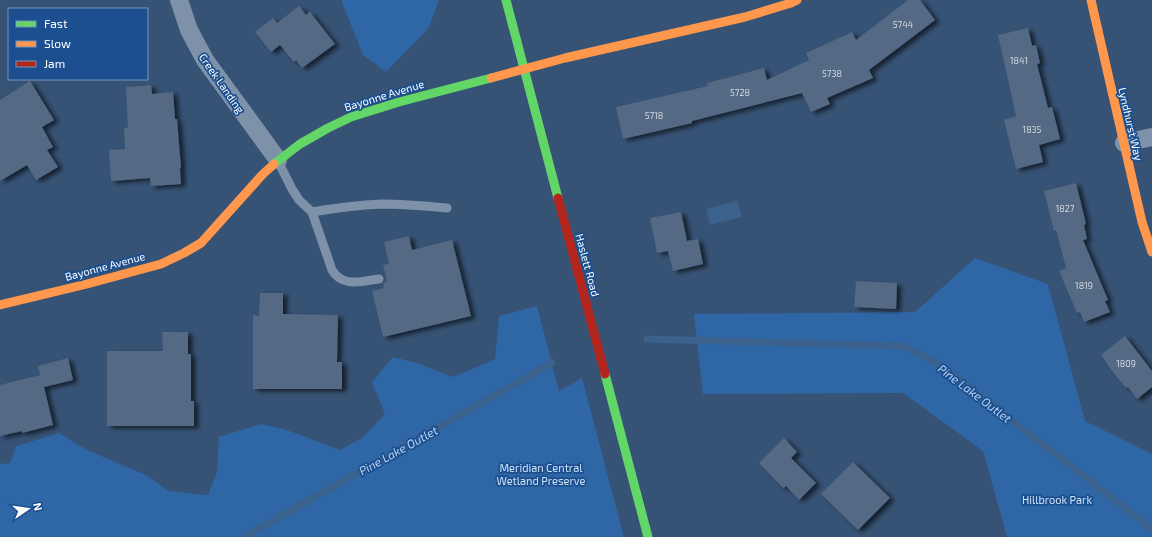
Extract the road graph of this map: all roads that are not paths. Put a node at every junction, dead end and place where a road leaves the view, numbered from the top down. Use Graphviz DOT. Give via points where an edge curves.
graph roads {
  1 [pos="179,0"];
  2 [pos="506,0"];
  3 [pos="797,0"];
  4 [pos="1091,0"];
  5 [pos="524,69"];
  6 [pos="1152,137"];
  7 [pos="1124,144"];
  8 [pos="278,160"];
  9 [pos="447,208"];
  10 [pos="312,212"];
  11 [pos="1152,252"];
  12 [pos="379,279"];
  13 [pos="0,305"];
  14 [pos="648,537"];
  1 -- 8 [label="street, Creek Landing" via="189,30 205,60"];
  2 -- 5 [label="street, Haslett Road"];
  3 -- 5 [label="street, Bayonne Avenue" via="745,18"];
  4 -- 7 [label="street, Lyndhurst Way"];
  5 -- 8 [label="street, Bayonne Avenue" via="393,103 351,117 300,144"];
  5 -- 14 [label="street, Haslett Road"];
  6 -- 7 [label="street"];
  7 -- 11 [label="street, Lyndhurst Way" via="1142,222"];
  8 -- 10 [label="lane" via="299,200"];
  8 -- 13 [label="street, Bayonne Avenue" via="201,243 184,253 161,264"];
  9 -- 10 [label="lane" via="382,204"];
  10 -- 12 [label="lane" via="335,275 345,282"];
}
